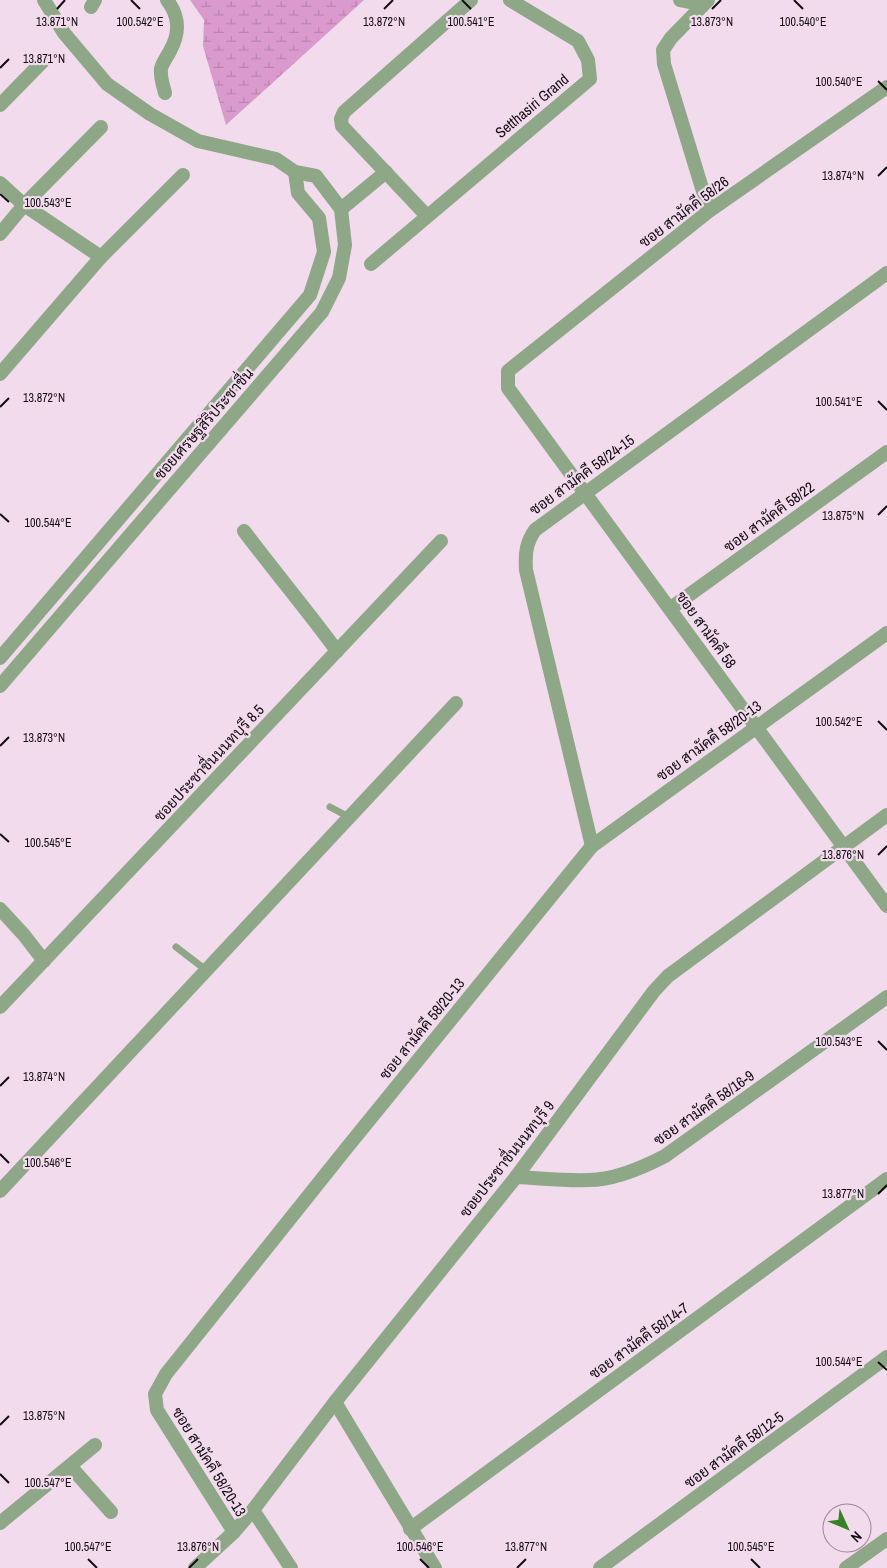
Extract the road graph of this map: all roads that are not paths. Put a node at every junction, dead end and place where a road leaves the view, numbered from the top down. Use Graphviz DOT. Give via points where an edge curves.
graph roads {
  1 [pos="44,0"];
  2 [pos="167,0"];
  3 [pos="471,0"];
  4 [pos="510,0"];
  5 [pos="680,0"];
  6 [pos="704,3"];
  7 [pos="44,62"];
  8 [pos="887,87"];
  9 [pos="165,93"];
  10 [pos="0,105"];
  11 [pos="101,127"];
  12 [pos="295,172"];
  13 [pos="386,172"];
  14 [pos="183,175"];
  15 [pos="0,183"];
  16 [pos="24,205"];
  17 [pos="341,209"];
  18 [pos="709,211"];
  19 [pos="427,216"];
  20 [pos="0,234"];
  21 [pos="101,257"];
  22 [pos="370,264"];
  23 [pos="887,273"];
  24 [pos="508,371"];
  25 [pos="0,374"];
  26 [pos="887,452"];
  27 [pos="585,494"];
  28 [pos="244,531"];
  29 [pos="441,541"];
  30 [pos="671,608"];
  31 [pos="887,633"];
  32 [pos="337,651"];
  33 [pos="0,658"];
  34 [pos="0,686"];
  35 [pos="456,703"];
  36 [pos="756,727"];
  37 [pos="330,807"];
  38 [pos="887,816"];
  39 [pos="349,817"];
  40 [pos="592,846"];
  41 [pos="844,847"];
  42 [pos="887,906"];
  43 [pos="0,909"];
  44 [pos="176,947"];
  45 [pos="44,961"];
  46 [pos="206,970"];
  47 [pos="887,997"];
  48 [pos="0,1007"];
  49 [pos="516,1177"];
  50 [pos="887,1179"];
  51 [pos="0,1191"];
  52 [pos="887,1357"];
  53 [pos="335,1402"];
  54 [pos="95,1445"];
  55 [pos="70,1466"];
  56 [pos="253,1510"];
  57 [pos="110,1512"];
  58 [pos="0,1524"];
  59 [pos="410,1529"];
  60 [pos="234,1532"];
  61 [pos="887,1538"];
  62 [pos="195,1568"];
  63 [pos="291,1568"];
  64 [pos="435,1568"];
  65 [pos="600,1568"];
  66 [pos="846,1568"];
  1 -- 12 [label="street" via="64,33 107,84 150,114 198,141 276,159"];
  2 -- 9 [label="street" via="173,7 179,27 161,67"];
  3 -- 13 [label="street" via="344,112 342,126"];
  4 -- 19 [label="street, Setthasiri Grand" via="578,41 588,60 590,79"];
  5 -- 6 [label="street"];
  6 -- 18 [label="street" via="663,50 664,64"];
  7 -- 10 [label="street"];
  8 -- 18 [label="street, ซอย สามัคคี 58/26"];
  11 -- 16 [label="street"];
  12 -- 17 [label="street" via="316,176"];
  12 -- 33 [label="street, ซอยเศรษฐสิริประชาชื่น" via="298,193 319,218 324,252 310,295"];
  13 -- 17 [label="street"];
  13 -- 19 [label="street"];
  14 -- 21 [label="street"];
  15 -- 16 [label="street"];
  16 -- 20 [label="street"];
  16 -- 21 [label="street"];
  17 -- 34 [label="street, ซอยเศรษฐสิริประชาชื่น" via="345,244 339,278 322,312"];
  18 -- 24 [label="street, ซอย สามัคคี 58/26"];
  19 -- 22 [label="street, Setthasiri Grand"];
  21 -- 25 [label="street"];
  23 -- 27 [label="street, ซอย สามัคคี 58/24-15"];
  24 -- 27 [label="street, ซอย สามัคคี 58" via="508,388"];
  26 -- 30 [label="street, ซอย สามัคคี 58/22"];
  27 -- 30 [label="street, ซอย สามัคคี 58"];
  27 -- 40 [label="street, ซอย สามัคคี 58/24-15" via="535,530 529,538 525,555"];
  28 -- 32 [label="street"];
  29 -- 32 [label="street, ซอยประชาชื่นนนทบุรี 8.5"];
  30 -- 36 [label="street, ซอย สามัคคี 58"];
  31 -- 36 [label="street, ซอย สามัคคี 58/20-13"];
  32 -- 45 [label="street, ซอยประชาชื่นนนทบุรี 8.5"];
  35 -- 39 [label="street"];
  36 -- 40 [label="street, ซอย สามัคคี 58/20-13"];
  36 -- 41 [label="street, ซอย สามัคคี 58"];
  37 -- 39 [label="lane"];
  38 -- 41 [label="street, ซอยประชาชื่นนนทบุรี 9"];
  39 -- 46 [label="street"];
  40 -- 60 [label="street, ซอย สามัคคี 58/20-13" via="339,1157 160,1384 155,1394 157,1410"];
  41 -- 42 [label="street, ซอย สามัคคี 58"];
  41 -- 49 [label="street, ซอยประชาชื่นนนทบุรี 9" via="668,976"];
  43 -- 45 [label="street"];
  44 -- 46 [label="lane"];
  45 -- 48 [label="street, ซอยประชาชื่นนนทบุรี 8.5"];
  46 -- 51 [label="street"];
  47 -- 49 [label="street, ซอย สามัคคี 58/16-9" via="665,1156 640,1169 590,1180"];
  49 -- 53 [label="street, ซอยประชาชื่นนนทบุรี 9"];
  50 -- 59 [label="street, ซอย สามัคคี 58/14-7"];
  52 -- 65 [label="street, ซอย สามัคคี 58/12-5"];
  53 -- 56 [label="street, ซอยประชาชื่นนนทบุรี 9"];
  53 -- 59 [label="street"];
  54 -- 55 [label="street"];
  55 -- 57 [label="street"];
  55 -- 58 [label="street"];
  56 -- 60 [label="street, ซอยประชาชื่นนนทบุรี 9"];
  56 -- 63 [label="street"];
  59 -- 64 [label="street"];
  60 -- 62 [label="street, ซอยประชาชื่นนนทบุรี 9"];
  61 -- 66 [label="street"];
}
